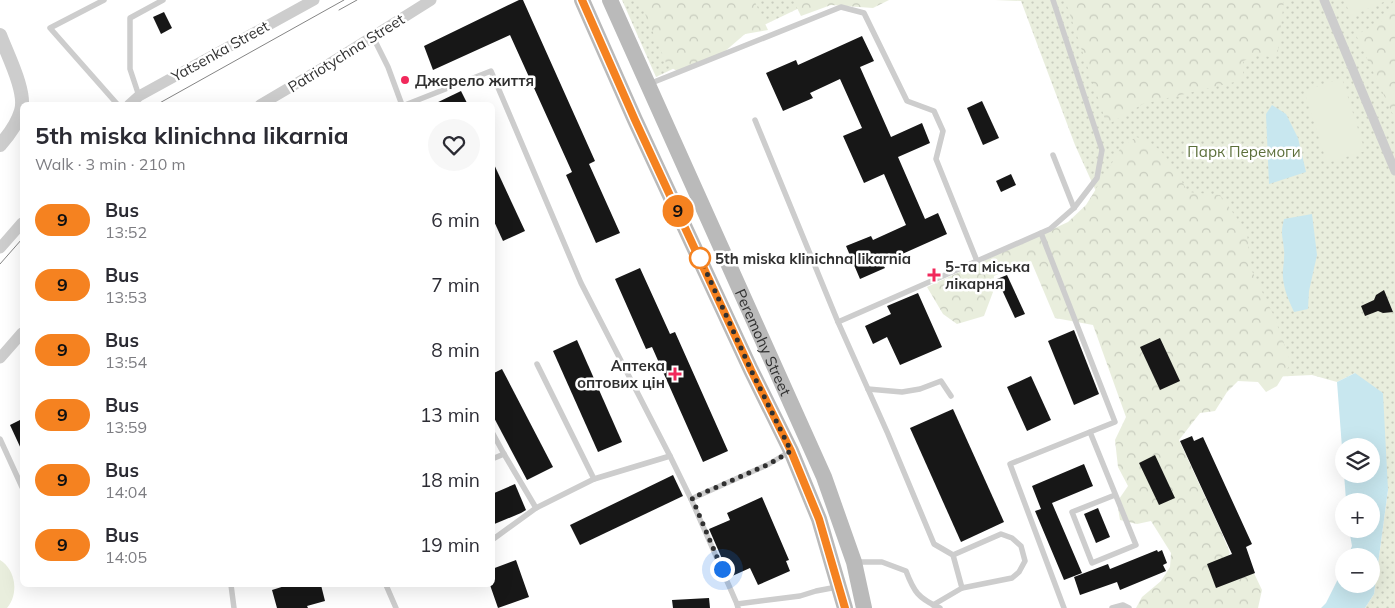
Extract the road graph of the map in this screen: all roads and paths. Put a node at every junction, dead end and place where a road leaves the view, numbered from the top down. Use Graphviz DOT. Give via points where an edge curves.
graph roads {
  1 [pos="104,0"];
  2 [pos="163,0"];
  3 [pos="314,0"];
  4 [pos="431,0"];
  5 [pos="582,0"];
  6 [pos="610,0"];
  7 [pos="1053,0"];
  8 [pos="1324,0"];
  9 [pos="0,35"];
  10 [pos="372,37"];
  11 [pos="648,84"];
  12 [pos="139,96"];
  13 [pos="655,100"];
  14 [pos="22,102"];
  15 [pos="115,102"];
  16 [pos="132,102"];
  17 [pos="265,102"];
  18 [pos="402,102"];
  19 [pos="420,102"];
  20 [pos="631,111"];
  21 [pos="20,114"];
  22 [pos="755,120"];
  23 [pos="0,145"];
  24 [pos="1053,155"];
  25 [pos="1395,171"];
  26 [pos="1074,208"];
  27 [pos="20,225"];
  28 [pos="1041,233"];
  29 [pos="0,248"];
  30 [pos="977,261"];
  31 [pos="838,322"];
  32 [pos="20,335"];
  33 [pos="0,358"];
  34 [pos="537,364"];
  35 [pos="868,389"];
  36 [pos="951,396"];
  37 [pos="1090,432"];
  38 [pos="495,438"];
  39 [pos="0,439"];
  40 [pos="791,451"];
  41 [pos="504,454"];
  42 [pos="670,456"];
  43 [pos="495,458"];
  44 [pos="594,479"];
  45 [pos="20,483"];
  46 [pos="1115,495"];
  47 [pos="692,498"];
  48 [pos="536,508"];
  49 [pos="495,538"];
  50 [pos="953,555"];
  51 [pos="854,562"];
  52 [pos="231,587"];
  53 [pos="387,587"];
  54 [pos="840,587"];
  55 [pos="962,588"];
  56 [pos="933,605"];
  57 [pos="737,606"];
  58 [pos="234,608"];
  59 [pos="396,608"];
  60 [pos="844,608"];
  61 [pos="864,608"];
  62 [pos="940,608"];
  63 [pos="1064,608"];
  64 [pos="1112,608"];
  65 [pos="1129,608"];
  1 -- 15 [label="lane" via="50,28"];
  2 -- 12 [label="lane" via="130,18 130,69"];
  3 -- 12 [label="street, Yatsenka Street"];
  4 -- 10 [label="street, Patriotychna Street"];
  5 -- 20 [label="main road, Peremohy Street"];
  6 -- 11 [label="main road, Peremohy Street"];
  7 -- 26 [label="lane" via="1102,150 1097,178"];
  8 -- 25 [label="street"];
  9 -- 14 [label="street" via="21,89"];
  10 -- 17 [label="street, Patriotychna Street"];
  10 -- 18 [label="lane"];
  11 -- 13 [label="main road, Peremohy Street"];
  11 -- 30 [label="lane" via="841,7 864,13 907,101 934,111 943,131 936,159"];
  12 -- 16 [label="street, Yatsenka Street"];
  13 -- 20 [label="main road"];
  13 -- 51 [label="main road, Peremohy Street" via="824,478"];
  19 -- 42 [label="lane" via="491,71 581,283"];
  20 -- 40 [label="main road, Peremohy Street"];
  21 -- 23 [label="street"];
  22 -- 31 [label="lane"];
  24 -- 26 [label="lane"];
  26 -- 28 [label="lane"];
  27 -- 29 [label="street"];
  28 -- 30 [label="lane"];
  28 -- 37 [label="lane" via="1115,422"];
  30 -- 31 [label="lane"];
  31 -- 35 [label="lane"];
  32 -- 33 [label="street"];
  34 -- 44 [label="lane"];
  35 -- 36 [label="lane" via="902,392 941,381"];
  35 -- 50 [label="lane" via="934,544"];
  37 -- 46 [label="lane"];
  37 -- 63 [label="lane" via="1010,464"];
  38 -- 41 [label="lane"];
  39 -- 45 [label="lane"];
  40 -- 47 [label="lane"];
  40 -- 54 [label="main road, Peremohy Street" via="819,519"];
  41 -- 43 [label="lane"];
  41 -- 48 [label="lane"];
  42 -- 44 [label="lane"];
  42 -- 47 [label="lane"];
  44 -- 48 [label="lane"];
  46 -- 46 [label="lane" via="1136,545 1092,563 1072,512"];
  47 -- 57 [label="lane"];
  48 -- 49 [label="lane"];
  50 -- 55 [label="lane"];
  50 -- 55 [label="lane" via="1002,534 1021,546 1024,561 1012,578"];
  51 -- 56 [label="lane" via="882,562 906,571 921,598"];
  51 -- 61 [label="main road, Peremohy Street"];
  52 -- 58 [label="lane"];
  53 -- 59 [label="lane"];
  54 -- 57 [label="lane"];
  54 -- 60 [label="main road, Peremohy Street"];
  55 -- 56 [label="lane"];
  56 -- 62 [label="lane"];
  64 -- 65 [label="lane" via="1123,605"];
}
